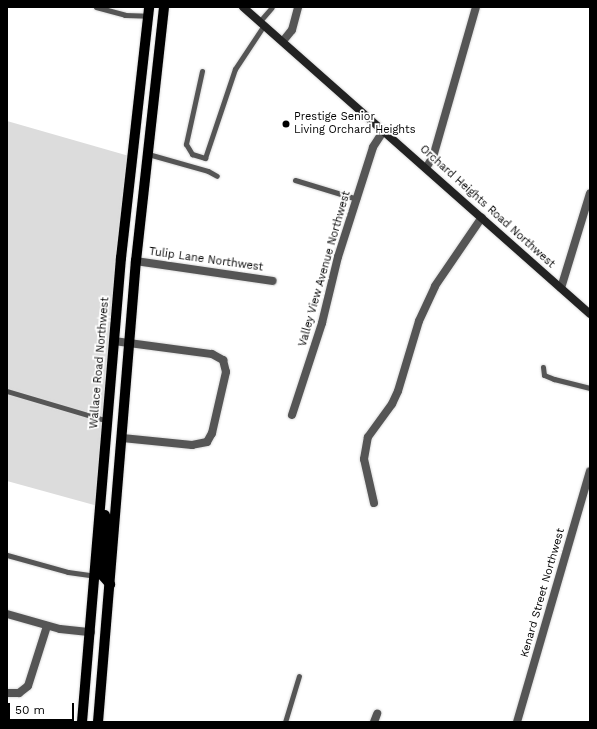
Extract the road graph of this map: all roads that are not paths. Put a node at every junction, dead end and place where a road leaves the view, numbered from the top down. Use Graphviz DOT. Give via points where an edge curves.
graph roads {
  1 [pos="96,7"];
  2 [pos="164,7"];
  3 [pos="243,7"];
  4 [pos="272,7"];
  5 [pos="298,7"];
  6 [pos="476,7"];
  7 [pos="149,12"];
  8 [pos="262,23"];
  9 [pos="283,41"];
  10 [pos="202,71"];
  11 [pos="384,130"];
  12 [pos="148,154"];
  13 [pos="426,168"];
  14 [pos="217,176"];
  15 [pos="296,180"];
  16 [pos="590,193"];
  17 [pos="357,198"];
  18 [pos="482,217"];
  19 [pos="136,261"];
  20 [pos="273,281"];
  21 [pos="561,288"];
  22 [pos="590,314"];
  23 [pos="114,341"];
  24 [pos="129,342"];
  25 [pos="543,367"];
  26 [pos="590,388"];
  27 [pos="7,391"];
  28 [pos="292,415"];
  29 [pos="108,421"];
  30 [pos="122,438"];
  31 [pos="590,471"];
  32 [pos="102,501"];
  33 [pos="374,503"];
  34 [pos="7,555"];
  35 [pos="96,576"];
  36 [pos="110,584"];
  37 [pos="7,614"];
  38 [pos="47,626"];
  39 [pos="91,632"];
  40 [pos="299,676"];
  41 [pos="7,693"];
  42 [pos="82,722"];
  43 [pos="98,722"];
  44 [pos="285,722"];
  45 [pos="517,722"];
  1 -- 7 [label="lane" via="125,15"];
  2 -- 12 [label="main road"];
  3 -- 8 [label="main road, Orchard Heights Road Northwest"];
  4 -- 8 [label="lane"];
  5 -- 9 [label="street" via="292,30"];
  6 -- 13 [label="street" via="434,157"];
  7 -- 23 [label="main road, Wallace Road Northwest"];
  8 -- 9 [label="main road, Orchard Heights Road Northwest"];
  8 -- 10 [label="lane" via="236,69 205,158 192,154 186,144"];
  9 -- 11 [label="main road, Orchard Heights Road Northwest"];
  11 -- 13 [label="main road, Orchard Heights Road Northwest"];
  11 -- 17 [label="street, Valley View Avenue Northwest" via="373,147"];
  12 -- 14 [label="lane" via="208,171"];
  12 -- 19 [label="main road"];
  13 -- 18 [label="main road, Orchard Heights Road Northwest"];
  15 -- 17 [label="lane"];
  16 -- 21 [label="street"];
  17 -- 28 [label="street, Valley View Avenue Northwest" via="338,257 318,337 299,387"];
  18 -- 21 [label="main road, Orchard Heights Road Northwest"];
  18 -- 33 [label="street" via="435,286 419,321 398,391 392,404 368,437 364,459"];
  19 -- 20 [label="street, Tulip Lane Northwest"];
  19 -- 24 [label="main road"];
  21 -- 22 [label="main road, Orchard Heights Road Northwest"];
  23 -- 24 [label="street"];
  23 -- 29 [label="main road, Wallace Road Northwest"];
  24 -- 30 [label="main road"];
  24 -- 30 [label="street" via="212,354 223,360 226,372 212,433 207,442 192,445"];
  25 -- 26 [label="lane" via="544,375"];
  27 -- 29 [label="lane"];
  29 -- 32 [label="main road, Wallace Road Northwest"];
  30 -- 36 [label="main road"];
  31 -- 45 [label="street, Kenard Street Northwest"];
  32 -- 35 [label="main road, Wallace Road Northwest"];
  32 -- 36 [label="main road" via="107,530 103,576"];
  34 -- 35 [label="lane" via="68,572"];
  35 -- 39 [label="main road, Wallace Road Northwest"];
  36 -- 43 [label="main road"];
  37 -- 38 [label="street"];
  38 -- 39 [label="street"];
  38 -- 41 [label="street" via="28,686 19,693"];
  39 -- 42 [label="main road, Wallace Road Northwest"];
  40 -- 44 [label="lane"];
}
